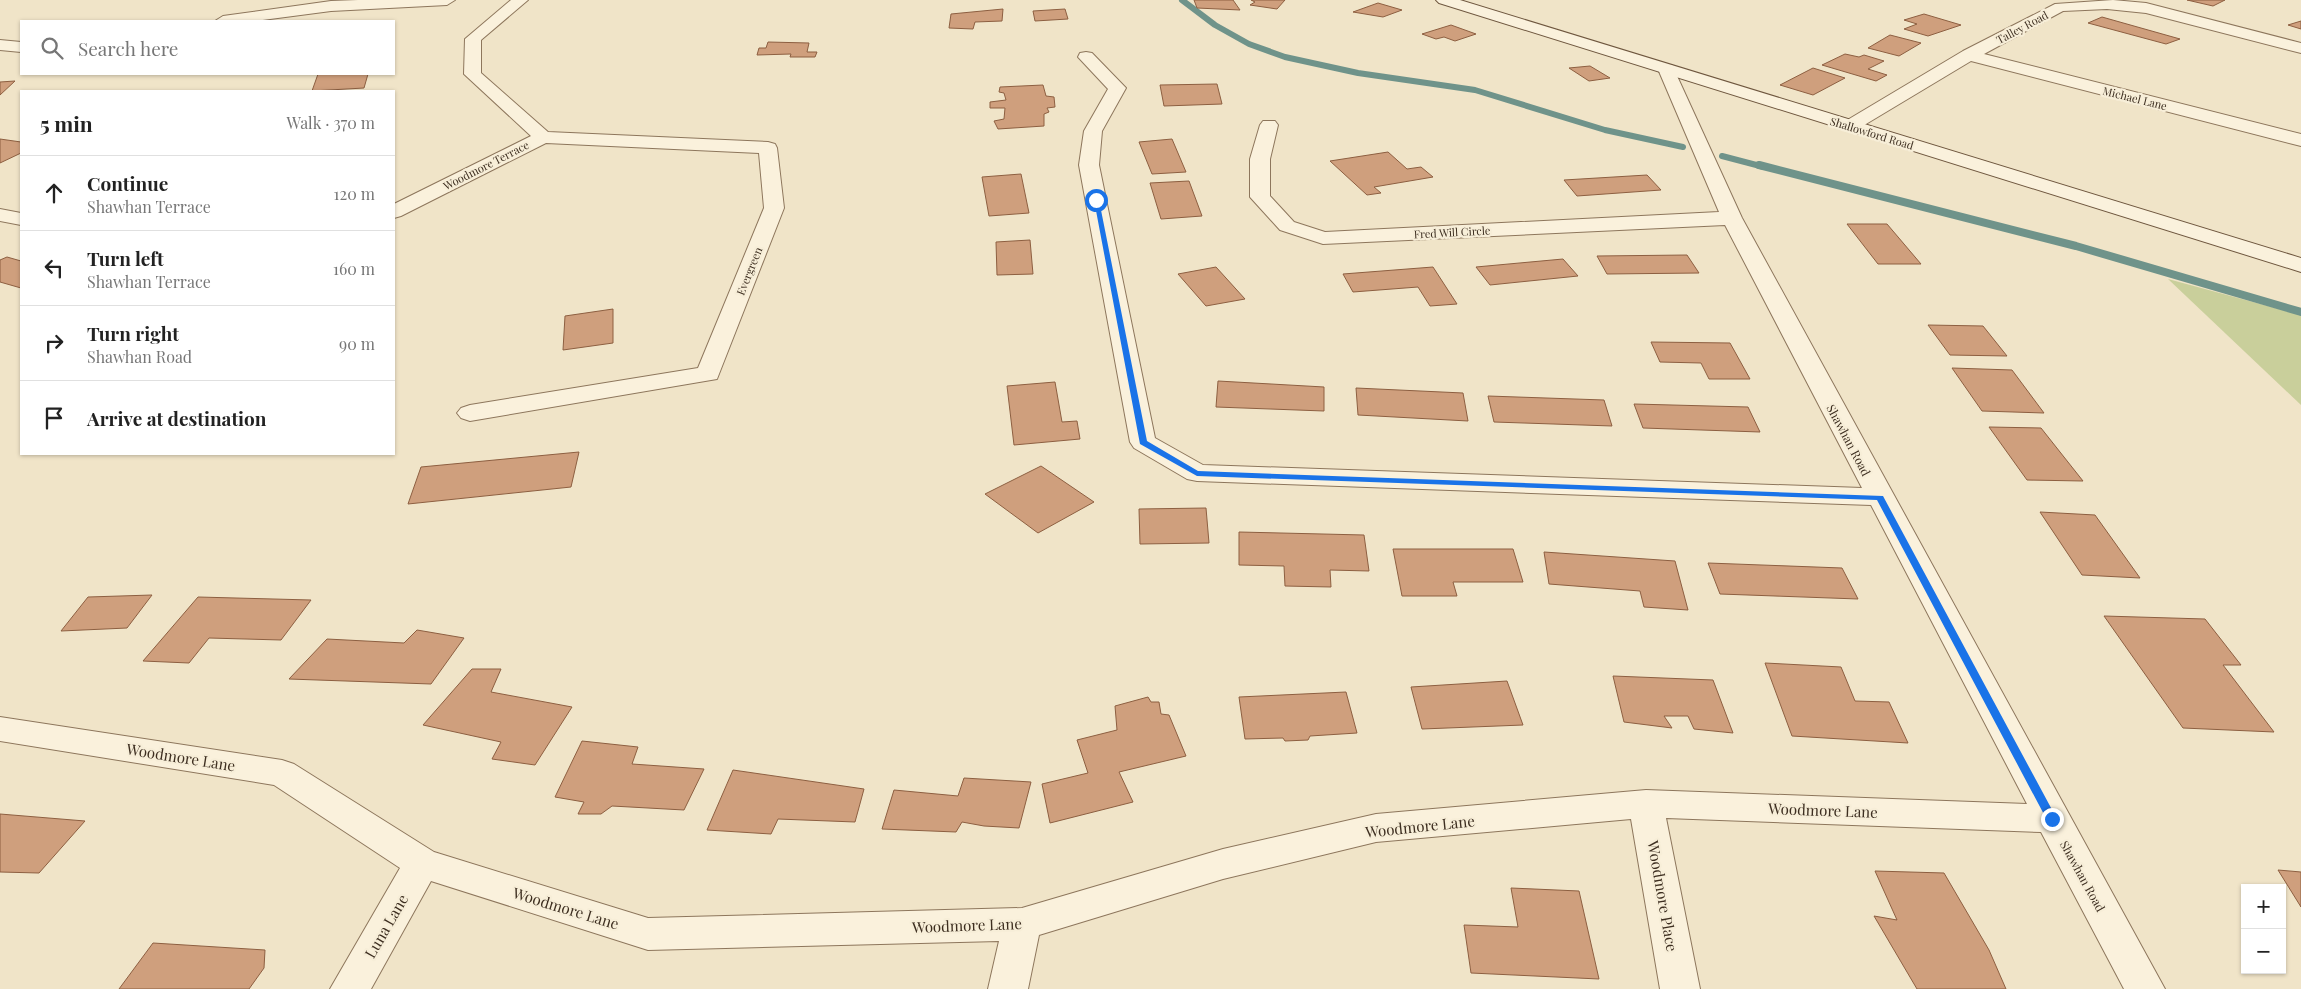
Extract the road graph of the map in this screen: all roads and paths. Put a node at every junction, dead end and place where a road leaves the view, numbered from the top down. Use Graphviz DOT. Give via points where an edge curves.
graph roads {
  1 [pos="447,0"];
  2 [pos="520,0"];
  3 [pos="1444,0"];
  4 [pos="230,20"];
  5 [pos="0,45"];
  6 [pos="20,47"];
  7 [pos="2301,48"];
  8 [pos="1969,55"];
  9 [pos="1086,57"];
  10 [pos="1666,69"];
  11 [pos="1270,126"];
  12 [pos="1850,126"];
  13 [pos="543,137"];
  14 [pos="2301,140"];
  15 [pos="395,211"];
  16 [pos="0,215"];
  17 [pos="1732,218"];
  18 [pos="20,219"];
  19 [pos="2301,265"];
  20 [pos="470,413"];
  21 [pos="1880,497"];
  22 [pos="0,729"];
  23 [pos="1646,804"];
  24 [pos="2052,819"];
  25 [pos="422,863"];
  26 [pos="1022,924"];
  27 [pos="350,989"];
  28 [pos="1008,989"];
  29 [pos="1680,989"];
  30 [pos="2145,989"];
  1 -- 4 [label="street" via="332,6"];
  2 -- 13 [label="street, Woodmore Terrace" via="473,39 473,74"];
  3 -- 10 [label="street, Shallowford Road"];
  5 -- 6 [label="street"];
  7 -- 8 [label="street, Talley Road" via="2146,8 2107,4 2060,7"];
  8 -- 12 [label="street, Talley Road"];
  8 -- 14 [label="street, Michael Lane"];
  9 -- 21 [label="street" via="1117,88 1093,131 1089,165 1143,442 1197,473"];
  10 -- 12 [label="street, Shallowford Road"];
  10 -- 17 [label="street, Shawhan Road"];
  11 -- 17 [label="street, Fred Will Circle" via="1260,159 1260,197 1286,226 1323,238"];
  12 -- 19 [label="street, Shallowford Road"];
  13 -- 15 [label="street, Woodmore Terrace"];
  13 -- 20 [label="street, Evergreen" via="768,148 774,208 708,374"];
  16 -- 18 [label="street"];
  17 -- 21 [label="street, Shawhan Road"];
  21 -- 24 [label="street, Shawhan Road"];
  22 -- 25 [label="street, Woodmore Lane" via="282,773"];
  23 -- 24 [label="street, Woodmore Lane"];
  23 -- 26 [label="street, Woodmore Lane" via="1376,828 1223,864"];
  23 -- 29 [label="street, Woodmore Place"];
  24 -- 30 [label="street, Shawhan Road"];
  25 -- 26 [label="street, Woodmore Lane" via="648,934"];
  25 -- 27 [label="street, Luna Lane"];
  26 -- 28 [label="street"];
}
